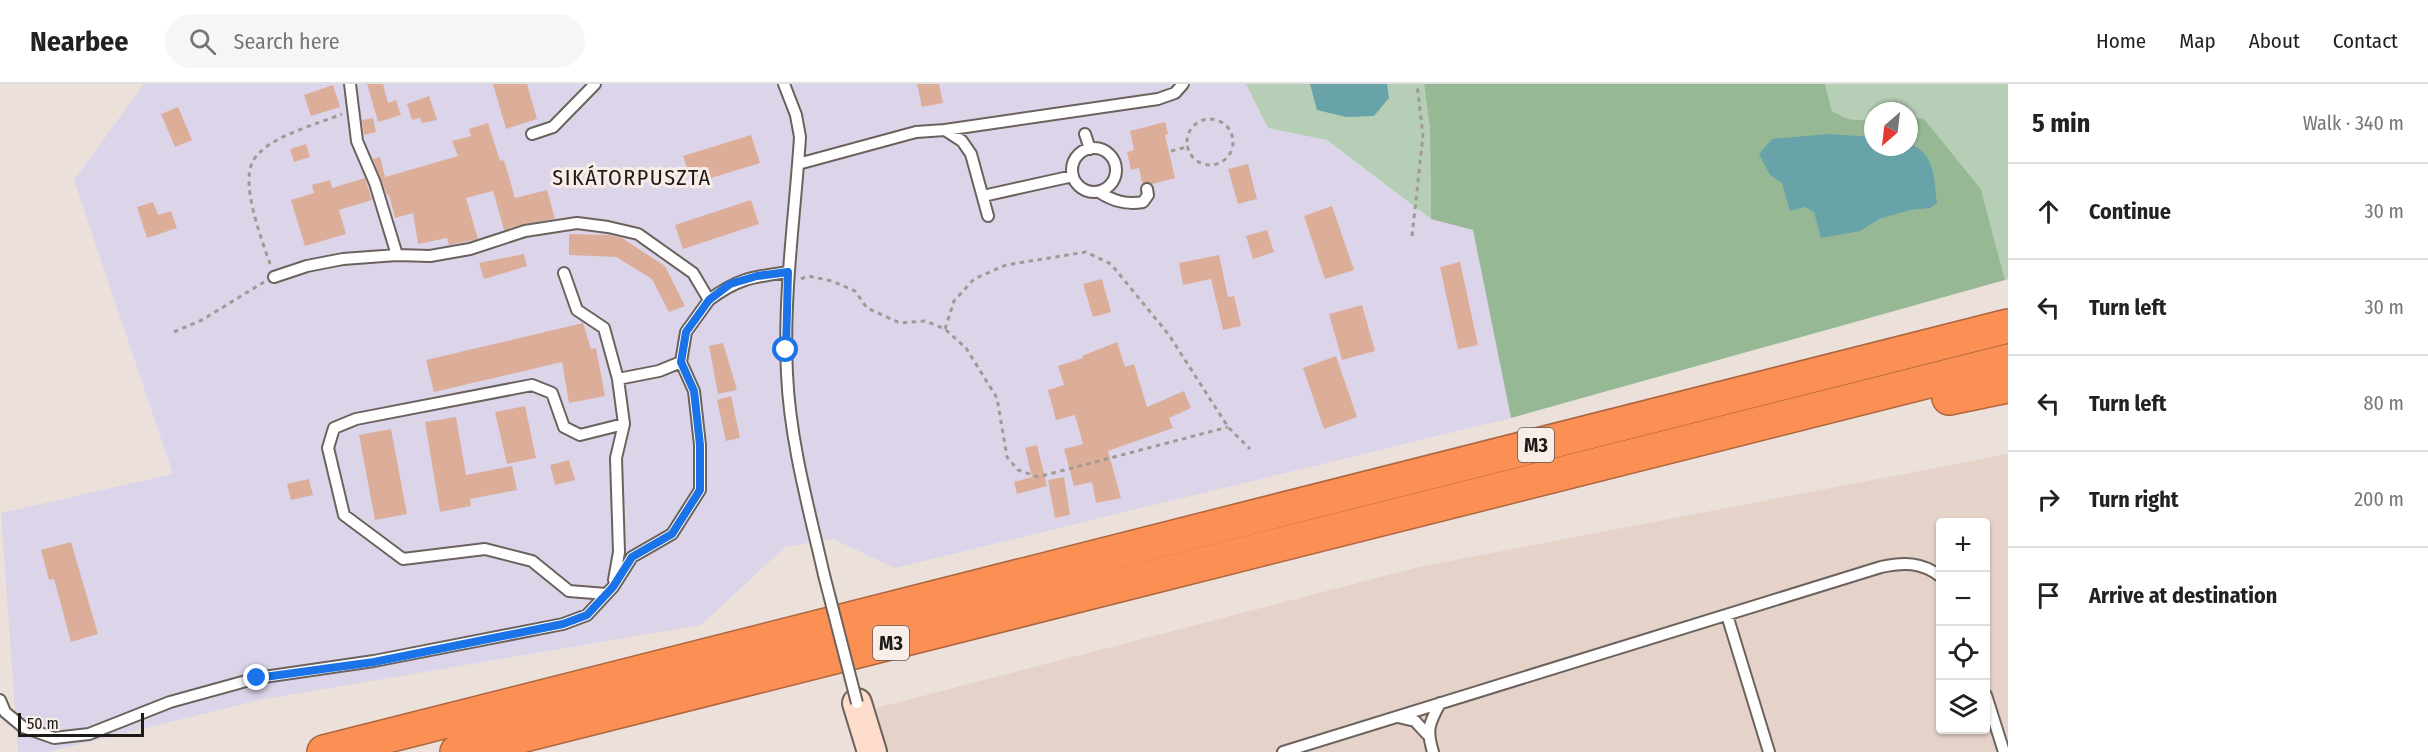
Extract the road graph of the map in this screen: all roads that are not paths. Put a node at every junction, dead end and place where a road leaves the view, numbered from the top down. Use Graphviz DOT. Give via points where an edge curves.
graph roads {
  1 [pos="350,84"];
  2 [pos="595,84"];
  3 [pos="784,84"];
  4 [pos="1183,84"];
  5 [pos="945,130"];
  6 [pos="532,134"];
  7 [pos="1085,134"];
  8 [pos="1090,149"];
  9 [pos="798,164"];
  10 [pos="1073,176"];
  11 [pos="1147,189"];
  12 [pos="1099,192"];
  13 [pos="983,196"];
  14 [pos="988,216"];
  15 [pos="397,255"];
  16 [pos="564,273"];
  17 [pos="274,277"];
  18 [pos="788,278"];
  19 [pos="709,300"];
  20 [pos="2008,311"];
  21 [pos="2008,326"];
  22 [pos="2008,361"];
  23 [pos="681,362"];
  24 [pos="1861,363"];
  25 [pos="618,379"];
  26 [pos="2008,386"];
  27 [pos="624,424"];
  28 [pos="1740,429"];
  29 [pos="1936,573"];
  30 [pos="610,591"];
  31 [pos="1726,615"];
  32 [pos="0,700"];
  33 [pos="857,703"];
  34 [pos="1440,703"];
  35 [pos="1990,708"];
  36 [pos="1398,716"];
  37 [pos="1427,734"];
  38 [pos="324,752"];
  39 [pos="458,752"];
  40 [pos="872,752"];
  41 [pos="1283,752"];
  42 [pos="1433,752"];
  43 [pos="1769,752"];
  44 [pos="2004,752"];
  1 -- 15 [label="lane" via="357,141 375,183"];
  2 -- 6 [label="lane" via="554,128"];
  3 -- 9 [label="lane" via="800,137"];
  4 -- 5 [label="lane" via="1174,93 1158,99"];
  5 -- 9 [label="lane" via="916,132"];
  5 -- 13 [label="lane" via="962,141 971,154"];
  7 -- 8 [label="lane"];
  8 -- 10 [label="lane" via="1074,159"];
  8 -- 12 [label="lane" via="1107,152 1115,162 1116,175 1110,186"];
  9 -- 18 [label="lane"];
  10 -- 12 [label="lane" via="1086,191"];
  10 -- 13 [label="lane"];
  11 -- 12 [label="lane" via="1143,202 1132,204 1112,200"];
  13 -- 14 [label="lane"];
  15 -- 17 [label="lane" via="343,259"];
  15 -- 19 [label="lane" via="429,256 470,249 525,231 577,223 608,227 638,234 685,267"];
  16 -- 25 [label="lane" via="577,310 604,328"];
  18 -- 19 [label="lane" via="757,276 730,284"];
  18 -- 33 [label="lane, bridge" via="786,350 800,467"];
  19 -- 23 [label="lane" via="686,332"];
  20 -- 24 [label="highway"];
  21 -- 24 [label="highway, M3"];
  22 -- 28 [label="highway, M3"];
  23 -- 25 [label="lane"];
  23 -- 30 [label="lane" via="694,391 700,490 672,534 632,557"];
  24 -- 38 [label="highway, M3"];
  25 -- 27 [label="lane"];
  26 -- 28 [label="highway" via="1832,421"];
  27 -- 30 [label="lane" via="616,458 619,552"];
  27 -- 30 [label="lane" via="580,435 564,427 552,393 532,385 356,419 334,428 328,448 344,515 402,559 485,549 532,561 569,591"];
  28 -- 39 [label="highway, M3"];
  29 -- 31 [label="lane" via="1926,566 1901,562"];
  30 -- 32 [label="lane" via="587,615 563,624 374,662 257,678 170,702 89,734 54,738 23,727 4,712"];
  31 -- 34 [label="lane"];
  31 -- 43 [label="lane"];
  33 -- 40 [label="street"];
  34 -- 36 [label="lane"];
  34 -- 37 [label="lane"];
  35 -- 44 [label="lane"];
  36 -- 37 [label="lane" via="1415,722"];
  36 -- 41 [label="lane"];
  37 -- 42 [label="lane"];
}
